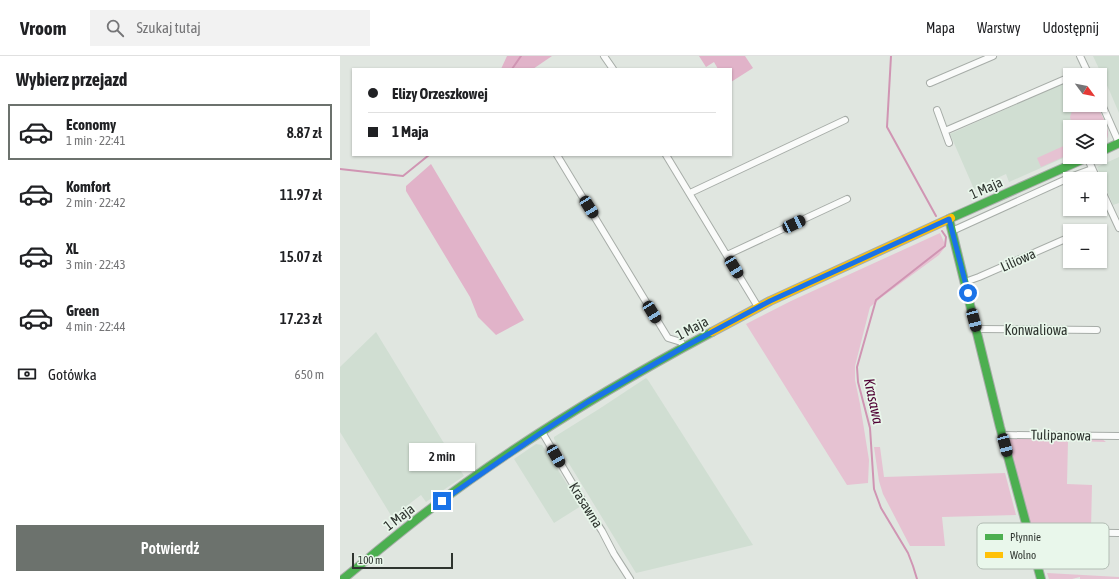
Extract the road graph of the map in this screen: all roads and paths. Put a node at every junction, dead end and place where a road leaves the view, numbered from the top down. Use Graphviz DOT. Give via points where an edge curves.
graph roads {
  1 [pos="604,56"];
  2 [pos="993,56"];
  3 [pos="1080,56"];
  4 [pos="612,68"];
  5 [pos="1086,68"];
  6 [pos="1063,80"];
  7 [pos="930,83"];
  8 [pos="937,110"];
  9 [pos="1105,112"];
  10 [pos="845,120"];
  11 [pos="945,131"];
  12 [pos="949,143"];
  13 [pos="1119,143"];
  14 [pos="1107,149"];
  15 [pos="558,156"];
  16 [pos="667,156"];
  17 [pos="1071,164"];
  18 [pos="1090,164"];
  19 [pos="1092,169"];
  20 [pos="1093,172"];
  21 [pos="690,193"];
  22 [pos="847,199"];
  23 [pos="1107,203"];
  24 [pos="949,219"];
  25 [pos="1119,228"];
  26 [pos="952,231"];
  27 [pos="1063,240"];
  28 [pos="727,255"];
  29 [pos="965,282"];
  30 [pos="758,307"];
  31 [pos="976,329"];
  32 [pos="1097,330"];
  33 [pos="684,347"];
  34 [pos="542,432"];
  35 [pos="1003,435"];
  36 [pos="1119,436"];
  37 [pos="1026,523"];
  38 [pos="1109,533"];
  39 [pos="1119,533"];
  40 [pos="1038,569"];
  41 [pos="342,579"];
  42 [pos="630,579"];
  43 [pos="1041,579"];
  1 -- 4 [label="street"];
  2 -- 7 [label="street"];
  3 -- 5 [label="street"];
  6 -- 11 [label="street"];
  8 -- 11 [label="street"];
  9 -- 13 [label="street"];
  10 -- 21 [label="street"];
  11 -- 12 [label="street"];
  13 -- 14 [label="main road"];
  15 -- 33 [label="street" via="668,338 681,342"];
  16 -- 21 [label="street"];
  17 -- 24 [label="main road, 1 Maja"];
  18 -- 19 [label="street"];
  19 -- 20 [label="street"];
  19 -- 26 [label="street"];
  21 -- 28 [label="street"];
  22 -- 28 [label="street"];
  23 -- 25 [label="street"];
  24 -- 26 [label="main road"];
  24 -- 30 [label="main road, 1 Maja"];
  26 -- 29 [label="main road"];
  27 -- 29 [label="street, Liliowa"];
  28 -- 30 [label="street"];
  29 -- 31 [label="main road"];
  30 -- 33 [label="main road, 1 Maja"];
  31 -- 32 [label="street, Konwaliowa"];
  31 -- 35 [label="main road"];
  33 -- 34 [label="main road, 1 Maja"];
  34 -- 41 [label="main road, 1 Maja" via="421,516"];
  34 -- 42 [label="street, Krasawna"];
  35 -- 36 [label="street, Tulipanowa"];
  35 -- 37 [label="main road"];
  38 -- 39 [label="street"];
  40 -- 43 [label="main road"];
}
